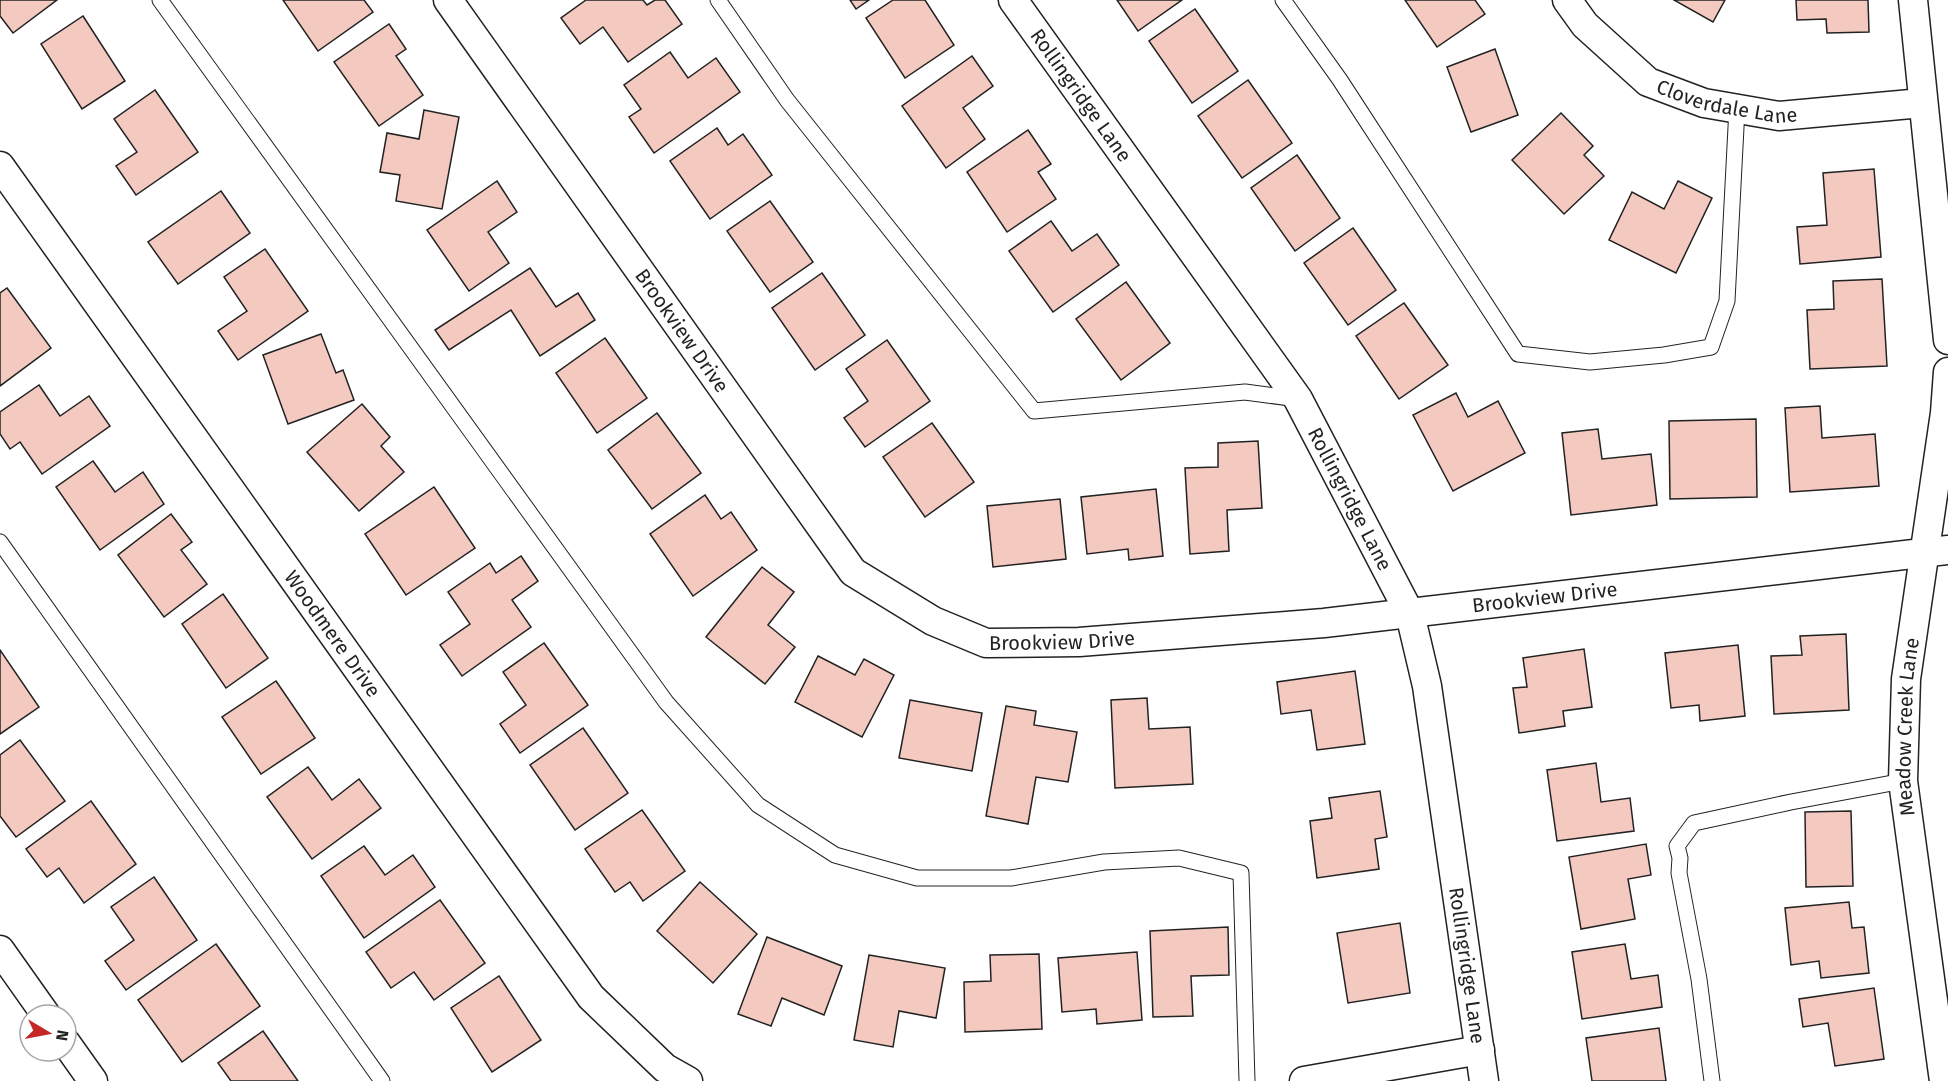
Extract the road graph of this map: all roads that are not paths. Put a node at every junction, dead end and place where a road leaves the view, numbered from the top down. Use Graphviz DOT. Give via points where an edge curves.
graph roads {
  1 [pos="159,0"];
  2 [pos="448,0"];
  3 [pos="718,0"];
  4 [pos="1013,0"];
  5 [pos="1283,0"];
  6 [pos="1567,0"];
  7 [pos="1913,0"];
  8 [pos="1922,103"];
  9 [pos="1737,108"];
  10 [pos="0,166"];
  11 [pos="1948,340"];
  12 [pos="1948,372"];
  13 [pos="1298,399"];
  14 [pos="0,542"];
  15 [pos="1936,552"];
  16 [pos="1410,614"];
  17 [pos="1903,781"];
  18 [pos="0,950"];
  19 [pos="38,1003"];
  20 [pos="1480,1050"];
  21 [pos="78,1060"];
  22 [pos="93,1081"];
  23 [pos="382,1081"];
  24 [pos="688,1081"];
  25 [pos="1247,1081"];
  26 [pos="1304,1081"];
  27 [pos="1484,1081"];
  28 [pos="1712,1081"];
  29 [pos="1944,1081"];
  1 -- 25 [label="lane" via="666,702 758,805 835,855 917,878 1011,878 1104,862 1179,858 1241,873"];
  2 -- 16 [label="street, Brookview Drive" via="853,572 933,621 986,643 1090,641"];
  3 -- 13 [label="lane" via="787,100 1034,411 1245,392"];
  4 -- 13 [label="street, Rollingridge Lane"];
  5 -- 9 [label="lane" via="1341,80 1518,354 1590,363 1711,347 1727,301"];
  6 -- 9 [label="street, Cloverdale Lane" via="1585,25 1648,82 1704,103"];
  7 -- 8 [label="street"];
  8 -- 9 [label="street, Cloverdale Lane" via="1779,116"];
  8 -- 11 [label="street"];
  10 -- 24 [label="street, Woodmere Drive" via="591,997 665,1068"];
  12 -- 15 [label="street, Meadow Creek Lane"];
  13 -- 16 [label="street, Rollingridge Lane"];
  14 -- 23 [label="lane"];
  15 -- 16 [label="street, Brookview Drive"];
  15 -- 17 [label="street, Meadow Creek Lane" via="1906,679"];
  16 -- 20 [label="street, Rollingridge Lane" via="1427,686"];
  17 -- 28 [label="lane" via="1694,823 1677,846"];
  17 -- 29 [label="street, Meadow Creek Lane"];
  18 -- 19 [label="street"];
  20 -- 26 [label="street"];
  20 -- 27 [label="street, Rollingridge Lane"];
  21 -- 22 [label="street"];
}
